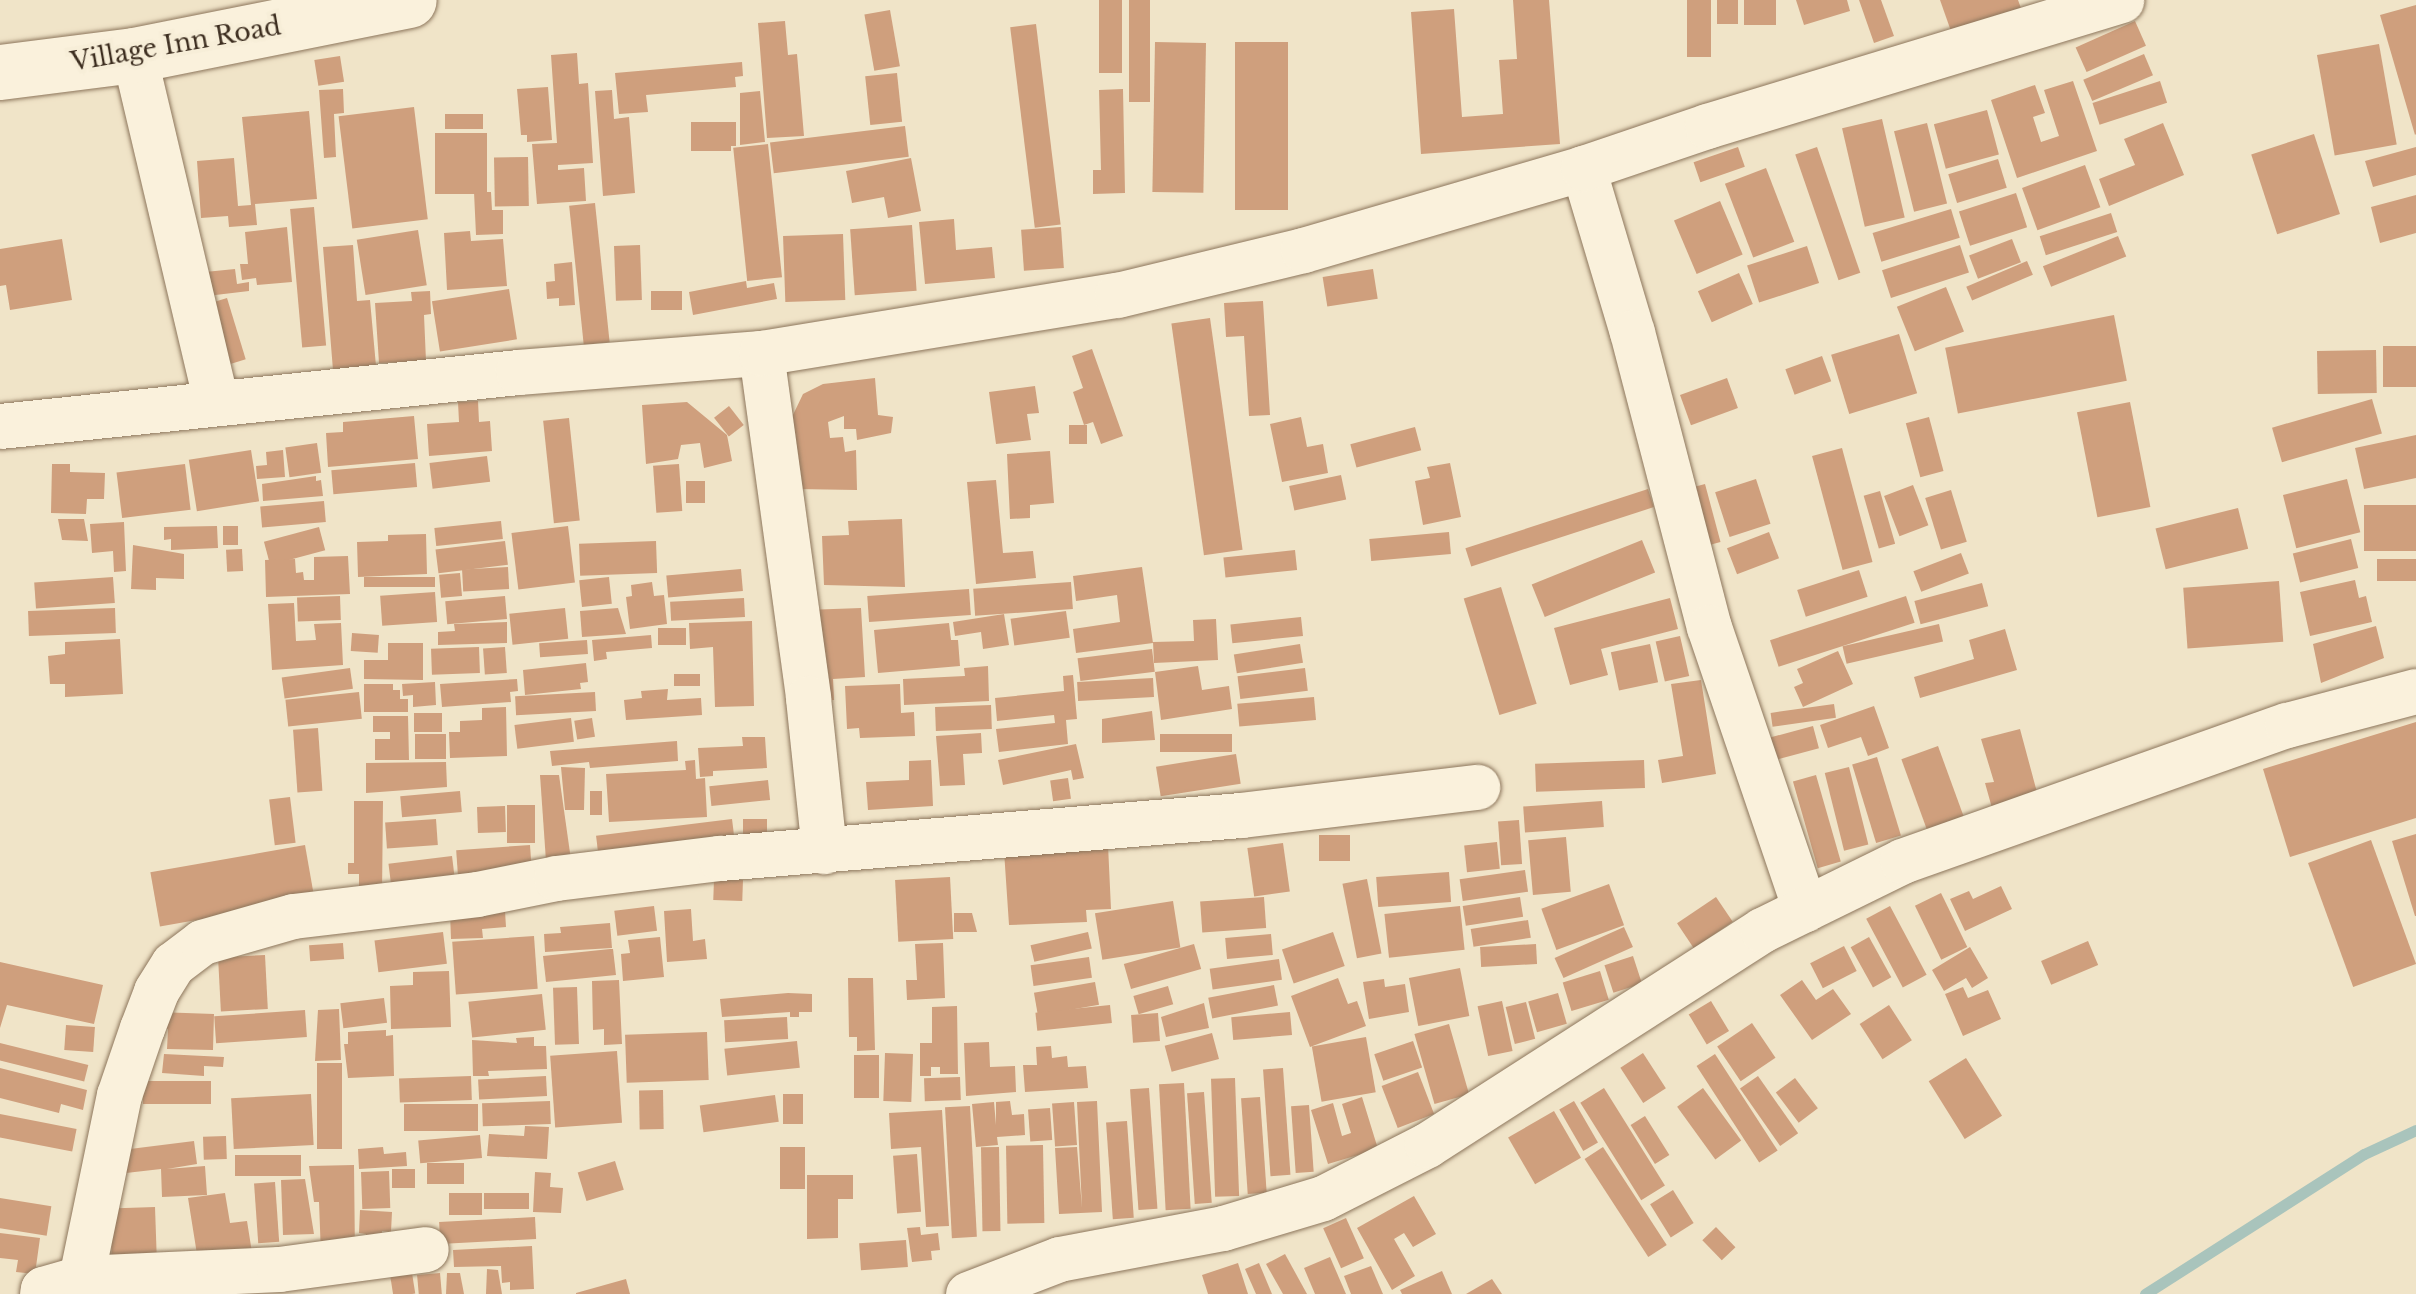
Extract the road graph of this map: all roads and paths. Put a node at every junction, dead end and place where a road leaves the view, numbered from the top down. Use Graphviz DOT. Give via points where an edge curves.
graph roads {
  1 [pos="409,0"];
  2 [pos="2122,0"];
  3 [pos="134,55"];
  4 [pos="0,72"];
  5 [pos="1583,168"];
  6 [pos="762,353"];
  7 [pos="216,401"];
  8 [pos="0,426"];
  9 [pos="2416,691"];
  10 [pos="1477,787"];
  11 [pos="824,851"];
  12 [pos="1805,909"];
  13 [pos="426,1249"];
  14 [pos="62,1286"];
  15 [pos="968,1294"];
  1 -- 3 [label="street, Village Inn Road"];
  2 -- 5 [label="street"];
  3 -- 4 [label="street, Village Inn Road"];
  3 -- 7 [label="street"];
  5 -- 6 [label="street" via="1302,250 1117,295"];
  5 -- 12 [label="street" via="1709,628"];
  6 -- 7 [label="street"];
  6 -- 11 [label="street"];
  7 -- 8 [label="street"];
  9 -- 12 [label="street" via="2196,755 1902,861"];
  10 -- 11 [label="street" via="1241,816"];
  11 -- 14 [label="street" via="556,878 293,916 202,942 173,964 156,991"];
  12 -- 15 [label="street" via="1427,1145 1348,1187 1223,1228 1059,1259"];
  13 -- 14 [label="street" via="280,1269"];
}
